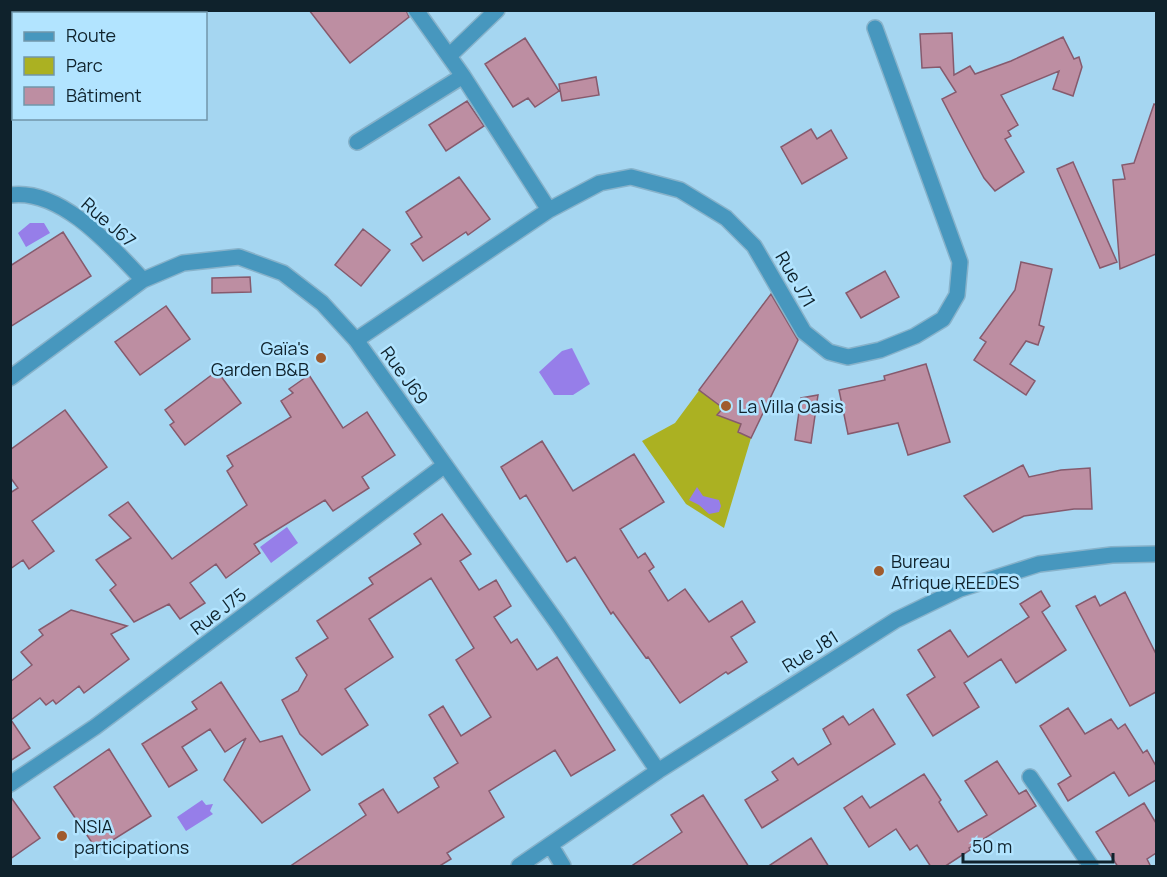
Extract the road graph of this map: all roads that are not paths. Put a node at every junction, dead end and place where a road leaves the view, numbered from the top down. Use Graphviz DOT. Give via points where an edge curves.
graph roads {
  1 [pos="416,10"];
  2 [pos="497,10"];
  3 [pos="875,28"];
  4 [pos="449,56"];
  5 [pos="463,76"];
  6 [pos="357,142"];
  7 [pos="10,195"];
  8 [pos="549,210"];
  9 [pos="143,280"];
  10 [pos="356,340"];
  11 [pos="10,378"];
  12 [pos="445,465"];
  13 [pos="1156,555"];
  14 [pos="658,771"];
  15 [pos="1030,777"];
  16 [pos="10,784"];
  17 [pos="551,846"];
  18 [pos="519,867"];
  19 [pos="563,867"];
  20 [pos="1091,867"];
  1 -- 4 [label="street"];
  2 -- 4 [label="street"];
  3 -- 8 [label="street, Rue J71" via="960,262 957,295 943,319 915,336 848,357 829,352 804,332 754,246 726,218 680,190 631,177 600,183"];
  4 -- 5 [label="street"];
  5 -- 6 [label="street"];
  5 -- 8 [label="street"];
  7 -- 9 [label="street, Rue J67" via="23,194 62,206 109,244"];
  8 -- 10 [label="street, Rue J71"];
  9 -- 10 [label="street, Rue J69" via="183,262 239,256 283,273 322,303"];
  9 -- 11 [label="street, Rue J69"];
  10 -- 12 [label="street, Rue J69"];
  12 -- 14 [label="street, Rue J69"];
  12 -- 16 [label="street, Rue J75" via="95,727"];
  13 -- 14 [label="street, Rue J81" via="1112,555 1039,564 960,589 896,620"];
  14 -- 17 [label="street, Rue J81"];
  15 -- 20 [label="street"];
  17 -- 18 [label="street, Rue J81"];
  17 -- 19 [label="street"];
}
